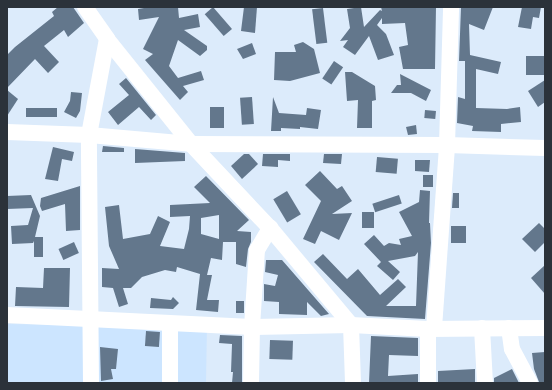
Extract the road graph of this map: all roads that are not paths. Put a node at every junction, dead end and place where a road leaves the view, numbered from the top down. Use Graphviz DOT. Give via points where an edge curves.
graph roads {
  1 [pos="85,7"];
  2 [pos="101,7"];
  3 [pos="451,7"];
  4 [pos="104,32"];
  5 [pos="7,132"];
  6 [pos="89,135"];
  7 [pos="191,144"];
  8 [pos="447,145"];
  9 [pos="545,148"];
  10 [pos="270,228"];
  11 [pos="7,315"];
  12 [pos="89,320"];
  13 [pos="170,324"];
  14 [pos="351,325"];
  15 [pos="252,327"];
  16 [pos="431,328"];
  17 [pos="482,328"];
  18 [pos="509,328"];
  19 [pos="545,328"];
  20 [pos="91,383"];
  21 [pos="170,383"];
  22 [pos="251,383"];
  23 [pos="353,383"];
  24 [pos="428,383"];
  25 [pos="485,383"];
  26 [pos="530,383"];
  1 -- 4 [label="street"];
  2 -- 4 [label="street"];
  3 -- 8 [label="street"];
  4 -- 6 [label="street"];
  4 -- 7 [label="street"];
  5 -- 6 [label="street"];
  6 -- 7 [label="street"];
  6 -- 12 [label="street"];
  7 -- 8 [label="street"];
  7 -- 10 [label="street"];
  8 -- 9 [label="street"];
  8 -- 16 [label="street"];
  10 -- 14 [label="street"];
  10 -- 15 [label="street" via="258,250"];
  11 -- 12 [label="street"];
  12 -- 13 [label="street"];
  12 -- 20 [label="street"];
  13 -- 15 [label="street"];
  13 -- 21 [label="street"];
  14 -- 15 [label="street"];
  14 -- 16 [label="street"];
  14 -- 23 [label="street"];
  15 -- 22 [label="street"];
  16 -- 17 [label="street"];
  16 -- 24 [label="street"];
  17 -- 18 [label="street"];
  17 -- 25 [label="street"];
  18 -- 19 [label="street"];
  18 -- 26 [label="street" via="512,349"];
}
